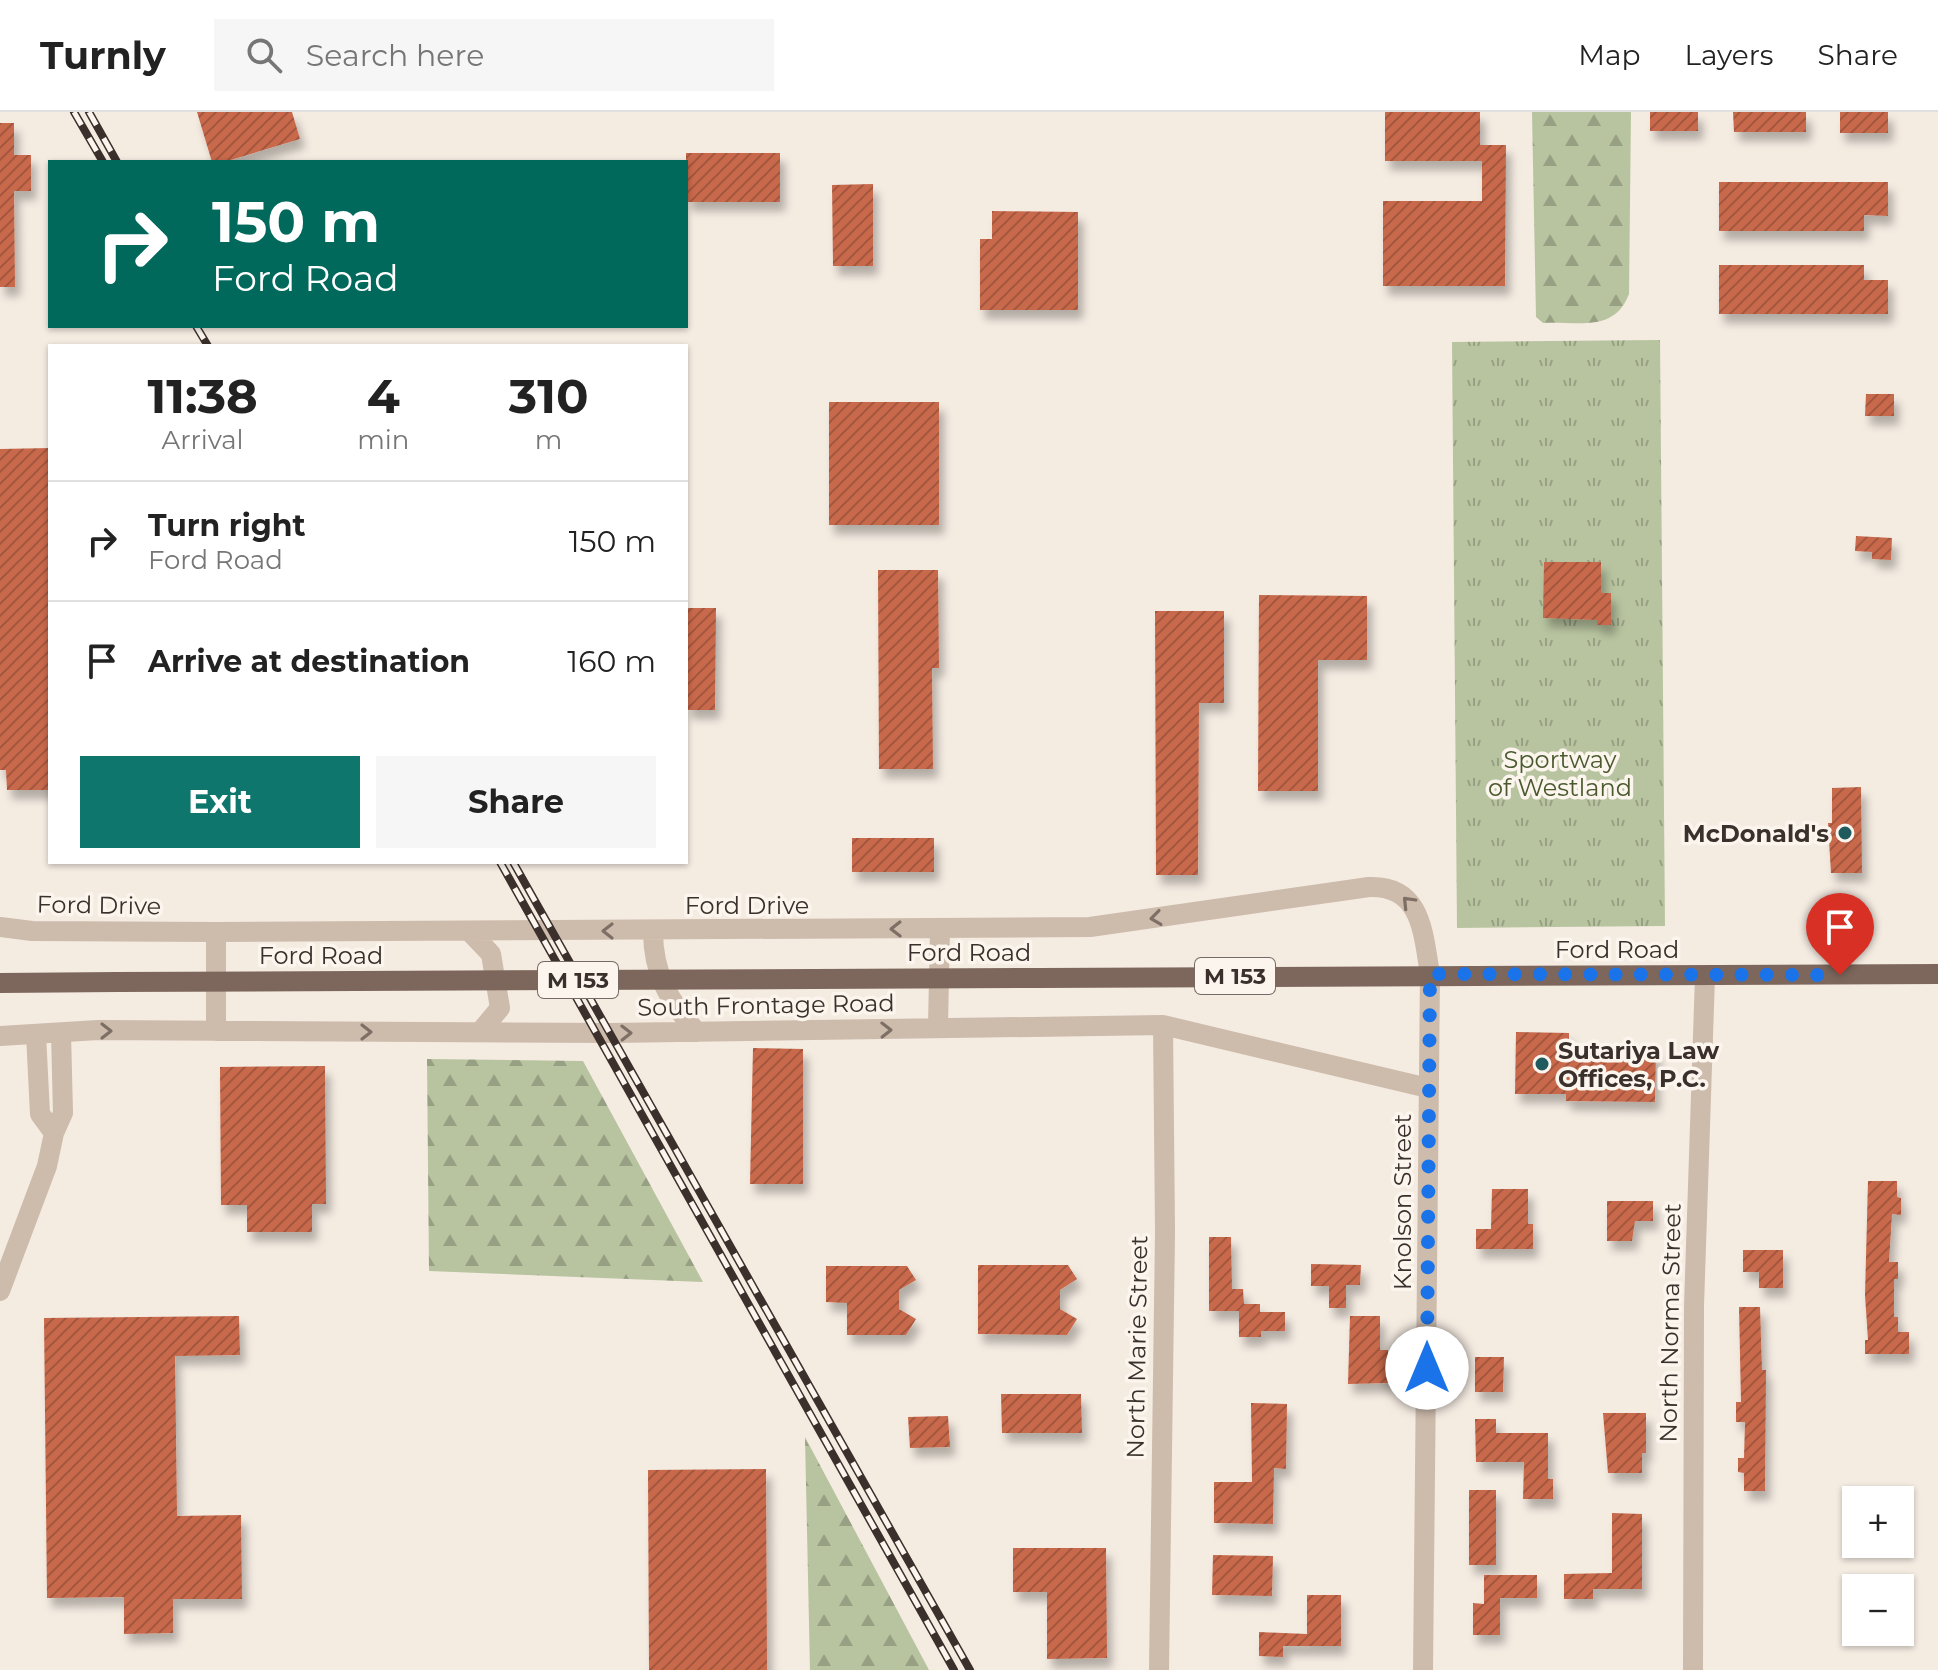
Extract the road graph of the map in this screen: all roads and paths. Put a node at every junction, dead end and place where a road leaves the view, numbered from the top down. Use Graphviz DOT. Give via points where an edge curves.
graph roads {
  1 [pos="0,927"];
  2 [pos="940,929"];
  3 [pos="469,931"];
  4 [pos="653,931"];
  5 [pos="216,932"];
  6 [pos="1430,974"];
  7 [pos="1938,974"];
  8 [pos="1705,976"];
  9 [pos="0,983"];
  10 [pos="1163,1025"];
  11 [pos="938,1026"];
  12 [pos="216,1031"];
  13 [pos="480,1032"];
  14 [pos="697,1032"];
  15 [pos="61,1033"];
  16 [pos="36,1034"];
  17 [pos="0,1036"];
  18 [pos="1428,1088"];
  19 [pos="54,1133"];
  20 [pos="0,1291"];
  21 [pos="1159,1670"];
  22 [pos="1423,1670"];
  23 [pos="1693,1670"];
  1 -- 5 [label="street, Ford Drive"];
  2 -- 4 [label="street, Ford Drive, one-way"];
  6 -- 2 [label="street, Ford Drive, one-way" via="1415,906 1401,893 1379,886 1090,927"];
  2 -- 11 [label="street"];
  4 -- 3 [label="street, Ford Drive, one-way"];
  3 -- 5 [label="street, Ford Drive"];
  3 -- 13 [label="street" via="491,954 500,1008"];
  4 -- 14 [label="street" via="653,960 672,1006"];
  5 -- 12 [label="street"];
  6 -- 8 [label="main road, Ford Road / M 153"];
  6 -- 9 [label="main road, Ford Road / M 153, bridge"];
  6 -- 18 [label="street, Knolson Street"];
  7 -- 8 [label="main road, Ford Road / M 153"];
  8 -- 23 [label="street, North Norma Street" via="1694,1306"];
  10 -- 11 [label="street, South Frontage Road"];
  10 -- 18 [label="street, South Frontage Road"];
  10 -- 21 [label="street, North Marie Street"];
  14 -- 11 [label="street, South Frontage Road, one-way"];
  12 -- 13 [label="street, South Frontage Road, one-way"];
  15 -- 12 [label="street, South Frontage Road, one-way"];
  13 -- 14 [label="street, South Frontage Road, one-way"];
  15 -- 16 [label="street, South Frontage Road"];
  15 -- 19 [label="street" via="63,1113"];
  16 -- 17 [label="street, South Frontage Road"];
  16 -- 19 [label="street" via="40,1114"];
  18 -- 22 [label="street, Knolson Street"];
  19 -- 20 [label="street" via="47,1166"];
}
